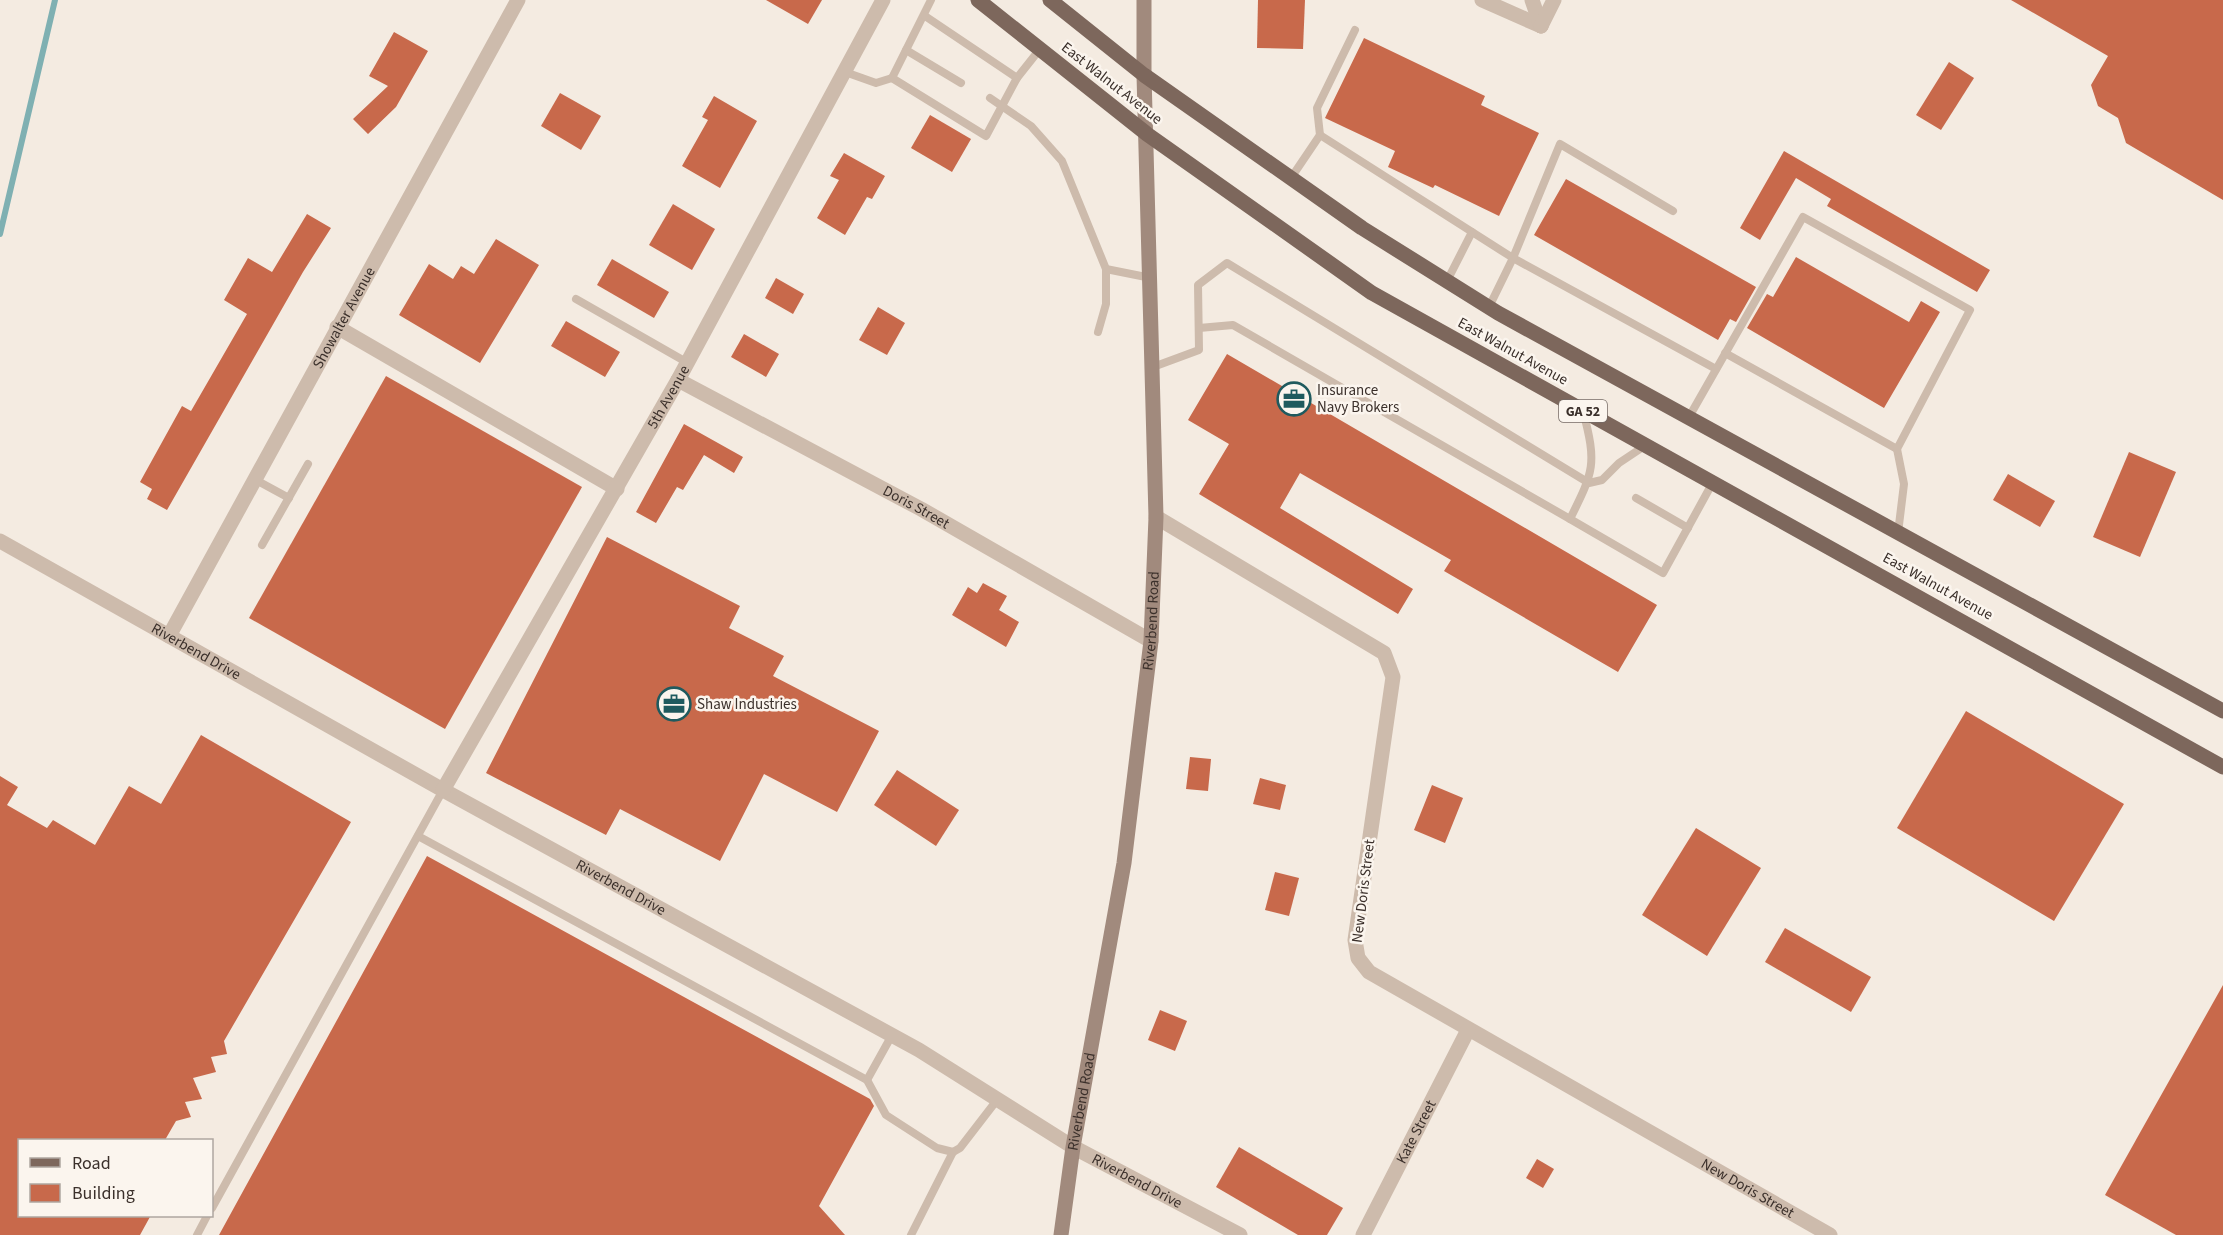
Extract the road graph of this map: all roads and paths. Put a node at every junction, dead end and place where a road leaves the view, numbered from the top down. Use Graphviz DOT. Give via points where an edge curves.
graph roads {
  1 [pos="518,0"];
  2 [pos="884,0"];
  3 [pos="932,0"];
  4 [pos="978,0"];
  5 [pos="1050,0"];
  6 [pos="1144,0"];
  7 [pos="1482,0"];
  8 [pos="1532,0"];
  9 [pos="1554,0"];
  10 [pos="925,16"];
  11 [pos="1541,26"];
  12 [pos="1355,30"];
  13 [pos="906,50"];
  14 [pos="1040,50"];
  15 [pos="845,72"];
  16 [pos="1144,75"];
  17 [pos="892,78"];
  18 [pos="1017,78"];
  19 [pos="962,83"];
  20 [pos="990,98"];
  21 [pos="1002,106"];
  22 [pos="1147,134"];
  23 [pos="1320,135"];
  24 [pos="1291,178"];
  25 [pos="1673,211"];
  26 [pos="1472,232"];
  27 [pos="1513,258"];
  28 [pos="1106,269"];
  29 [pos="1151,278"];
  30 [pos="1447,281"];
  31 [pos="576,299"];
  32 [pos="1489,307"];
  33 [pos="337,327"];
  34 [pos="1199,328"];
  35 [pos="1098,332"];
  36 [pos="1725,353"];
  37 [pos="688,363"];
  38 [pos="1153,367"];
  39 [pos="1716,369"];
  40 [pos="678,380"];
  41 [pos="1583,411"];
  42 [pos="1689,417"];
  43 [pos="1646,445"];
  44 [pos="1896,448"];
  45 [pos="308,464"];
  46 [pos="254,479"];
  47 [pos="1713,482"];
  48 [pos="1589,483"];
  49 [pos="617,489"];
  50 [pos="289,498"];
  51 [pos="1636,498"];
  52 [pos="1156,517"];
  53 [pos="1570,519"];
  54 [pos="1688,528"];
  55 [pos="1898,533"];
  56 [pos="1,543"];
  57 [pos="262,545"];
  58 [pos="169,636"];
  59 [pos="1151,641"];
  60 [pos="2223,711"];
  61 [pos="2223,767"];
  62 [pos="443,790"];
  63 [pos="418,836"];
  64 [pos="1468,1030"];
  65 [pos="891,1035"];
  66 [pos="867,1080"];
  67 [pos="998,1100"];
  68 [pos="1073,1147"];
  69 [pos="953,1152"];
  70 [pos="213,1206"];
  71 [pos="206,1217"];
  72 [pos="197,1235"];
  73 [pos="911,1235"];
  74 [pos="1061,1235"];
  75 [pos="1240,1235"];
  76 [pos="1363,1235"];
  77 [pos="1830,1235"];
  1 -- 33 [label="street, Showalter Avenue"];
  2 -- 15 [label="street, 5th Avenue"];
  3 -- 10 [label="lane"];
  4 -- 14 [label="main road, East Walnut Avenue / GA 52"];
  5 -- 16 [label="main road, East Walnut Avenue"];
  6 -- 16 [label="street, Riverbend Road"];
  7 -- 11 [label="street"];
  8 -- 11 [label="street"];
  9 -- 11 [label="street"];
  10 -- 13 [label="lane"];
  10 -- 18 [label="lane"];
  12 -- 23 [label="lane" via="1317,108"];
  13 -- 17 [label="lane"];
  13 -- 19 [label="lane"];
  14 -- 18 [label="lane"];
  14 -- 22 [label="main road, East Walnut Avenue / GA 52"];
  15 -- 17 [label="lane" via="876,83"];
  15 -- 37 [label="street, 5th Avenue"];
  16 -- 22 [label="street, Riverbend Road"];
  16 -- 24 [label="main road, East Walnut Avenue"];
  17 -- 21 [label="lane" via="986,136"];
  18 -- 21 [label="lane"];
  20 -- 21 [label="lane"];
  21 -- 28 [label="lane" via="1031,126 1062,161"];
  22 -- 29 [label="street, Riverbend Road"];
  22 -- 41 [label="main road, East Walnut Avenue / GA 52" via="1372,293"];
  23 -- 24 [label="lane"];
  23 -- 26 [label="lane"];
  24 -- 30 [label="main road, East Walnut Avenue"];
  25 -- 27 [label="lane" via="1560,144"];
  26 -- 27 [label="lane"];
  26 -- 30 [label="lane"];
  27 -- 32 [label="lane"];
  27 -- 39 [label="lane"];
  28 -- 29 [label="lane"];
  28 -- 35 [label="lane" via="1106,304"];
  29 -- 38 [label="street, Riverbend Road"];
  30 -- 32 [label="main road, East Walnut Avenue"];
  31 -- 37 [label="lane"];
  32 -- 42 [label="main road, East Walnut Avenue"];
  33 -- 46 [label="street, Showalter Avenue"];
  33 -- 49 [label="street"];
  34 -- 38 [label="lane" via="1199,350"];
  34 -- 48 [label="lane" via="1198,285 1227,263"];
  34 -- 53 [label="lane" via="1233,325"];
  36 -- 39 [label="lane"];
  36 -- 44 [label="lane"];
  36 -- 44 [label="lane" via="1803,217 1813,222 1970,310"];
  37 -- 40 [label="street, 5th Avenue"];
  38 -- 52 [label="street, Riverbend Road"];
  39 -- 42 [label="lane"];
  40 -- 49 [label="street, 5th Avenue"];
  40 -- 59 [label="street, Doris Street" via="921,509"];
  41 -- 43 [label="main road, East Walnut Avenue / GA 52"];
  41 -- 48 [label="lane" via="1593,450"];
  42 -- 55 [label="main road, East Walnut Avenue"];
  43 -- 47 [label="main road, East Walnut Avenue / GA 52"];
  43 -- 48 [label="lane" via="1602,480"];
  44 -- 55 [label="lane" via="1904,484"];
  45 -- 50 [label="lane"];
  46 -- 50 [label="lane"];
  46 -- 58 [label="street, Showalter Avenue"];
  47 -- 54 [label="lane"];
  47 -- 61 [label="main road, East Walnut Avenue / GA 52"];
  48 -- 53 [label="lane"];
  49 -- 62 [label="street, 5th Avenue"];
  50 -- 57 [label="lane"];
  51 -- 54 [label="lane"];
  52 -- 59 [label="street, Riverbend Road"];
  52 -- 64 [label="street, New Doris Street" via="1384,653 1393,677 1355,940 1358,958 1369,972"];
  53 -- 54 [label="lane" via="1663,573"];
  55 -- 60 [label="main road, East Walnut Avenue"];
  56 -- 58 [label="street, Riverbend Drive"];
  58 -- 62 [label="street, Riverbend Drive"];
  59 -- 68 [label="street, Riverbend Road" via="1124,863"];
  62 -- 63 [label="lane"];
  62 -- 65 [label="street, Riverbend Drive"];
  63 -- 66 [label="lane"];
  63 -- 70 [label="lane"];
  64 -- 76 [label="street, Kate Street"];
  64 -- 77 [label="street, New Doris Street"];
  65 -- 66 [label="lane"];
  65 -- 67 [label="street, Riverbend Drive"];
  66 -- 69 [label="lane" via="886,1115 937,1148"];
  67 -- 68 [label="street, Riverbend Drive"];
  67 -- 69 [label="lane"];
  68 -- 74 [label="street, Riverbend Road"];
  68 -- 75 [label="street, Riverbend Drive"];
  69 -- 73 [label="lane"];
  71 -- 72 [label="lane"];
}
